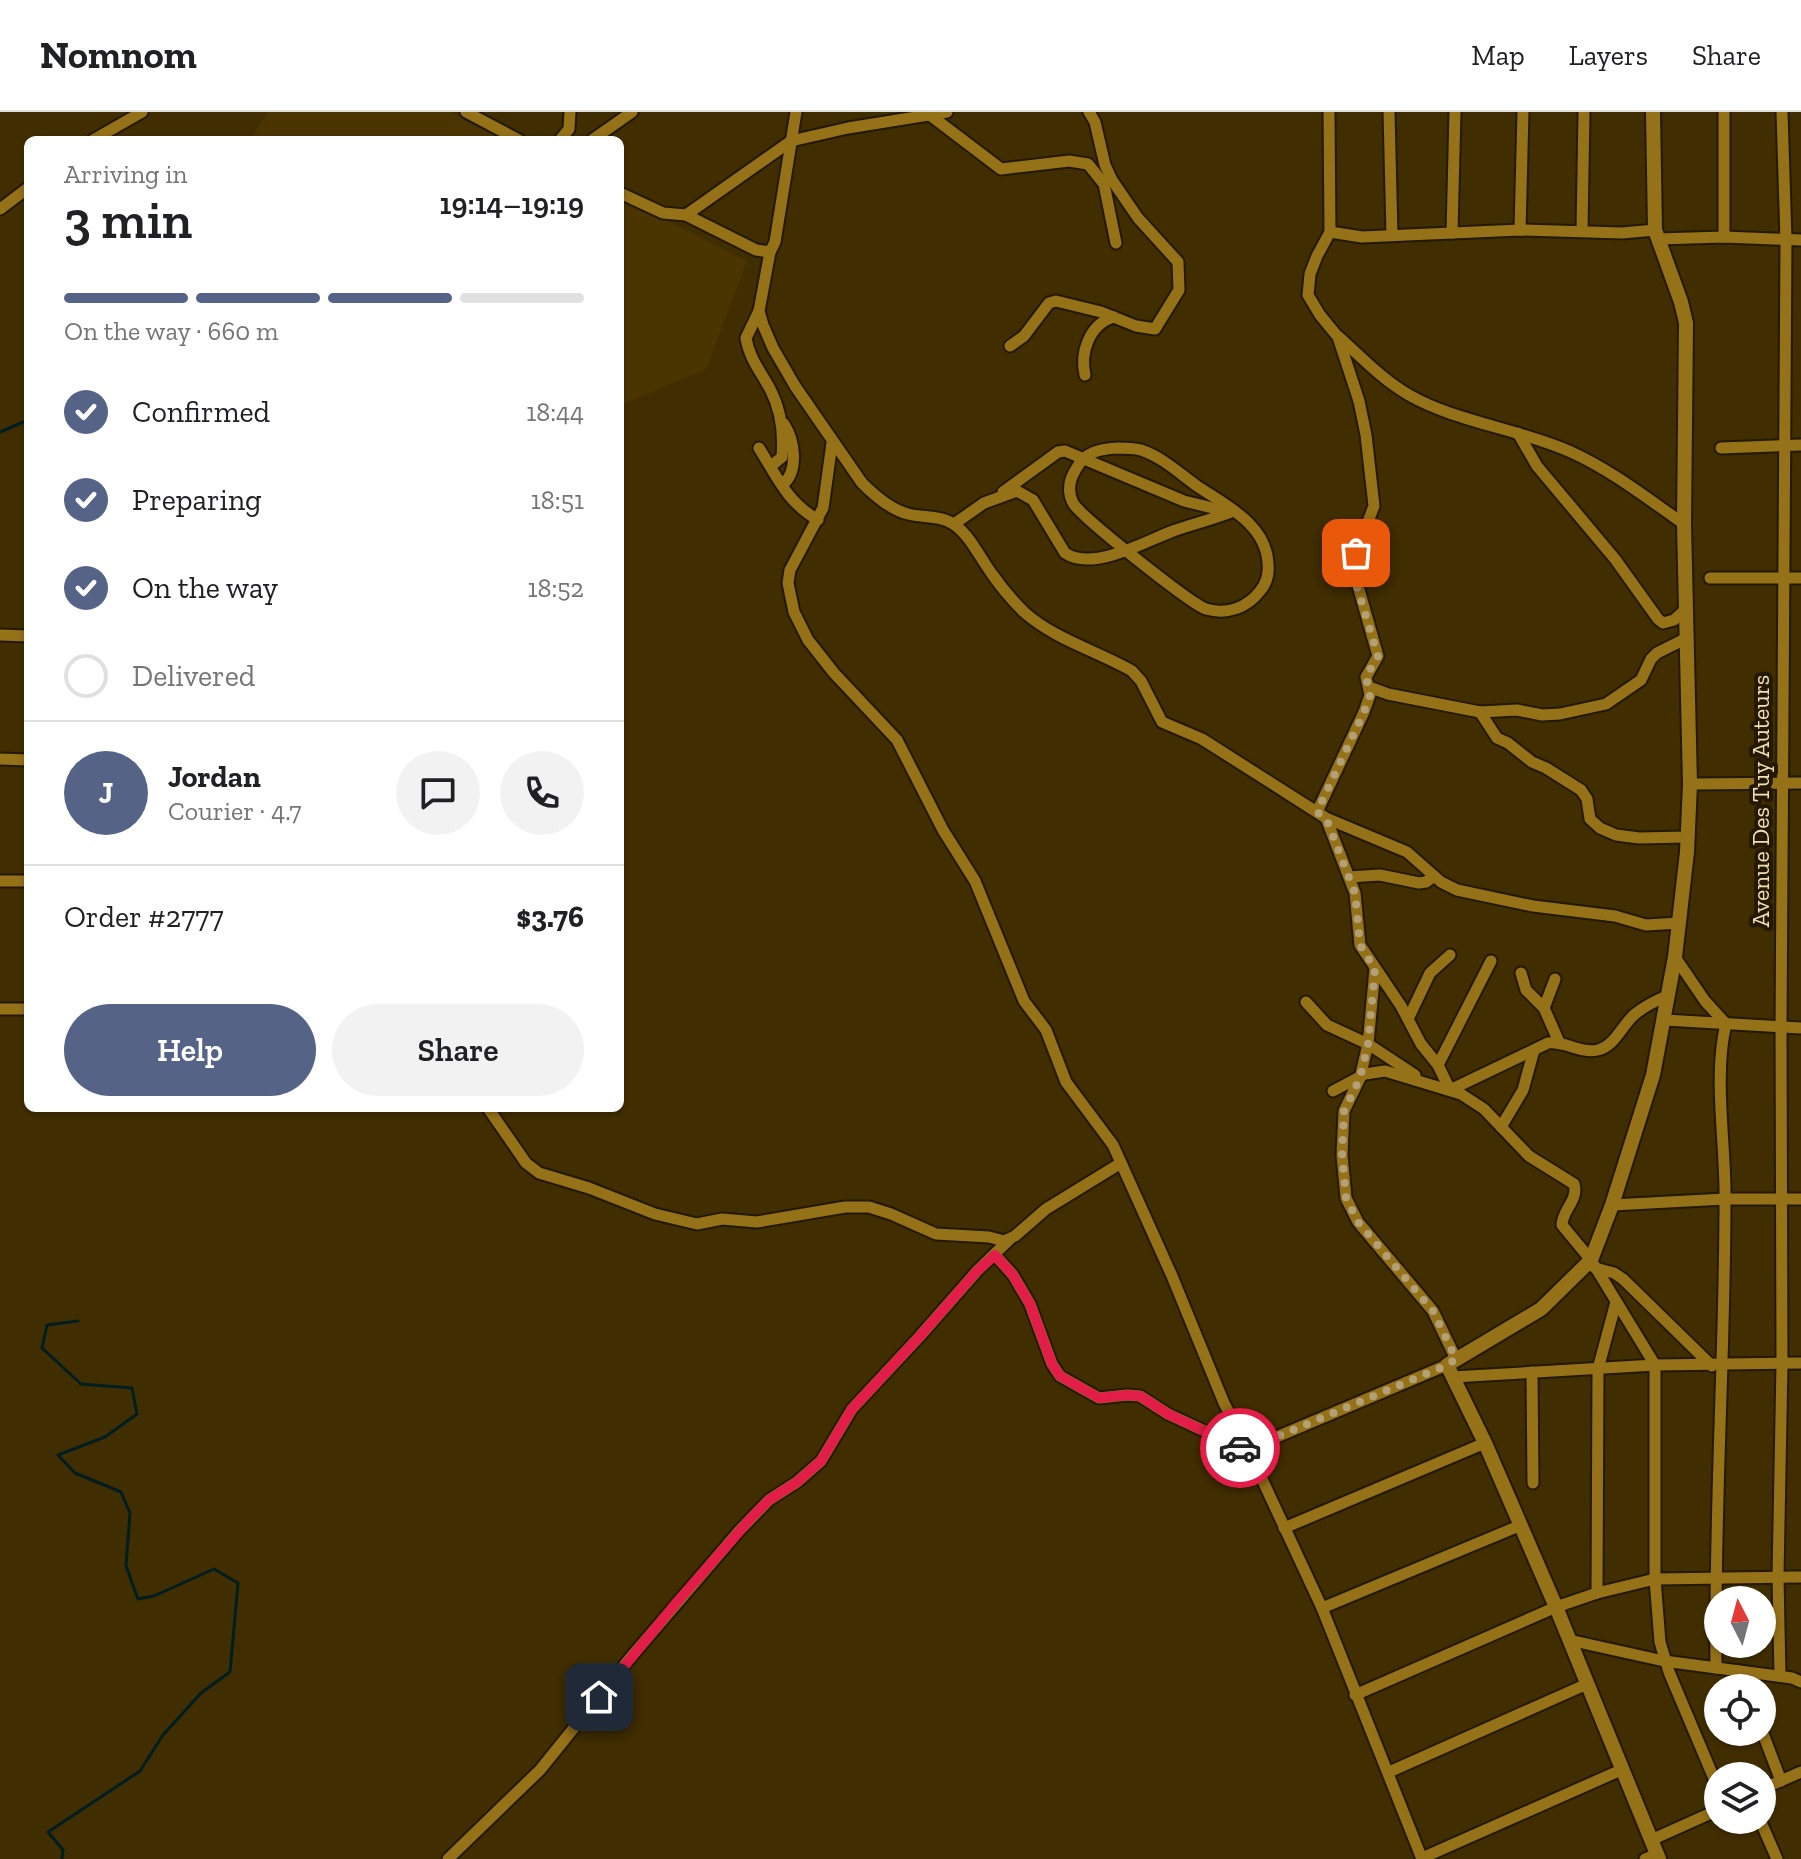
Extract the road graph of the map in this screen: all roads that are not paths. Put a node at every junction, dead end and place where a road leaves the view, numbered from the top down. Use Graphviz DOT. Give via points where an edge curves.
graph roads {
  1 [pos="142,112"];
  2 [pos="466,112"];
  3 [pos="570,112"];
  4 [pos="632,112"];
  5 [pos="796,112"];
  6 [pos="947,112"];
  7 [pos="1089,112"];
  8 [pos="1329,112"];
  9 [pos="1389,112"];
  10 [pos="1455,112"];
  11 [pos="1523,112"];
  12 [pos="1584,112"];
  13 [pos="1653,112"];
  14 [pos="1724,112"];
  15 [pos="1782,112"];
  16 [pos="930,115"];
  17 [pos="100,136"];
  18 [pos="511,136"];
  19 [pos="563,136"];
  20 [pos="598,136"];
  21 [pos="791,141"];
  22 [pos="24,191"];
  23 [pos="624,195"];
  24 [pos="0,209"];
  25 [pos="686,215"];
  26 [pos="1520,230"];
  27 [pos="1582,231"];
  28 [pos="1330,232"];
  29 [pos="1452,233"];
  30 [pos="1656,234"];
  31 [pos="1392,235"];
  32 [pos="1724,237"];
  33 [pos="1786,240"];
  34 [pos="1801,240"];
  35 [pos="1116,243"];
  36 [pos="770,252"];
  37 [pos="759,311"];
  38 [pos="1114,317"];
  39 [pos="1338,337"];
  40 [pos="1010,346"];
  41 [pos="1085,375"];
  42 [pos="781,420"];
  43 [pos="1518,433"];
  44 [pos="832,443"];
  45 [pos="1784,445"];
  46 [pos="1801,445"];
  47 [pos="759,448"];
  48 [pos="1721,448"];
  49 [pos="1082,460"];
  50 [pos="771,466"];
  51 [pos="782,485"];
  52 [pos="996,497"];
  53 [pos="1234,511"];
  54 [pos="818,520"];
  55 [pos="954,524"];
  56 [pos="1684,524"];
  57 [pos="1128,551"];
  58 [pos="1710,578"];
  59 [pos="1783,578"];
  60 [pos="1801,578"];
  61 [pos="1686,609"];
  62 [pos="0,635"];
  63 [pos="24,636"];
  64 [pos="1687,638"];
  65 [pos="1369,687"];
  66 [pos="1480,712"];
  67 [pos="0,759"];
  68 [pos="24,760"];
  69 [pos="1801,783"];
  70 [pos="1690,784"];
  71 [pos="1783,784"];
  72 [pos="1321,815"];
  73 [pos="1687,837"];
  74 [pos="1434,876"];
  75 [pos="1349,877"];
  76 [pos="0,881"];
  77 [pos="24,881"];
  78 [pos="1680,923"];
  79 [pos="1450,955"];
  80 [pos="1675,957"];
  81 [pos="1491,961"];
  82 [pos="1375,969"];
  83 [pos="1521,973"];
  84 [pos="1555,979"];
  85 [pos="1669,995"];
  86 [pos="1306,1002"];
  87 [pos="1544,1008"];
  88 [pos="0,1009"];
  89 [pos="24,1009"];
  90 [pos="1408,1019"];
  91 [pos="1665,1020"];
  92 [pos="1726,1024"];
  93 [pos="1781,1028"];
  94 [pos="1801,1028"];
  95 [pos="1559,1042"];
  96 [pos="1368,1044"];
  97 [pos="1534,1050"];
  98 [pos="1438,1065"];
  99 [pos="1360,1078"];
  100 [pos="1429,1084"];
  101 [pos="1450,1090"];
  102 [pos="1333,1091"];
  103 [pos="491,1112"];
  104 [pos="1501,1127"];
  105 [pos="1121,1163"];
  106 [pos="1725,1199"];
  107 [pos="1781,1199"];
  108 [pos="1801,1199"];
  109 [pos="1612,1205"];
  110 [pos="1010,1239"];
  111 [pos="995,1255"];
  112 [pos="1593,1264"];
  113 [pos="1616,1302"];
  114 [pos="1782,1363"];
  115 [pos="1801,1363"];
  116 [pos="1655,1365"];
  117 [pos="1716,1366"];
  118 [pos="1452,1367"];
  119 [pos="1598,1369"];
  120 [pos="1532,1372"];
  121 [pos="1485,1443"];
  122 [pos="1248,1449"];
  123 [pos="1533,1483"];
  124 [pos="1519,1526"];
  125 [pos="1284,1528"];
  126 [pos="1778,1576"];
  127 [pos="1715,1577"];
  128 [pos="1801,1577"];
  129 [pos="1655,1579"];
  130 [pos="1597,1593"];
  131 [pos="1556,1607"];
  132 [pos="1322,1608"];
  133 [pos="1569,1640"];
  134 [pos="1664,1661"];
  135 [pos="1716,1668"];
  136 [pos="1739,1671"];
  137 [pos="1740,1674"];
  138 [pos="1780,1676"];
  139 [pos="1801,1682"];
  140 [pos="1587,1684"];
  141 [pos="1355,1695"];
  142 [pos="1768,1746"];
  143 [pos="1707,1762"];
  144 [pos="1621,1770"];
  145 [pos="1389,1772"];
  146 [pos="1801,1772"];
  147 [pos="1781,1781"];
  148 [pos="1776,1783"];
  149 [pos="1704,1819"];
  150 [pos="1766,1834"];
  151 [pos="1653,1853"];
  152 [pos="448,1859"];
  153 [pos="1422,1859"];
  154 [pos="1777,1859"];
  1 -- 17 [label="street"];
  2 -- 18 [label="street"];
  3 -- 19 [label="street"];
  4 -- 20 [label="street"];
  5 -- 21 [label="street"];
  6 -- 16 [label="street"];
  7 -- 38 [label="street" via="1112,180 1180,269 1179,290 1157,327 1143,328"];
  8 -- 28 [label="street"];
  9 -- 31 [label="street"];
  10 -- 29 [label="street"];
  11 -- 26 [label="street"];
  12 -- 27 [label="street"];
  13 -- 30 [label="street"];
  14 -- 32 [label="street"];
  15 -- 33 [label="street, Avenue Des Tuy Auteurs"];
  16 -- 21 [label="street"];
  16 -- 35 [label="street" via="1001,169 1088,164 1104,184"];
  21 -- 25 [label="street"];
  21 -- 36 [label="street"];
  22 -- 24 [label="street"];
  23 -- 25 [label="street" via="663,213"];
  25 -- 36 [label="street"];
  26 -- 27 [label="street"];
  26 -- 29 [label="street"];
  27 -- 30 [label="street"];
  28 -- 31 [label="street"];
  28 -- 39 [label="street" via="1310,274 1308,295"];
  29 -- 31 [label="street"];
  30 -- 32 [label="street"];
  30 -- 56 [label="street" via="1686,323"];
  32 -- 33 [label="street"];
  33 -- 34 [label="street"];
  33 -- 45 [label="street, Avenue Des Tuy Auteurs"];
  36 -- 37 [label="street"];
  37 -- 42 [label="street" via="747,344"];
  37 -- 44 [label="street" via="773,348"];
  38 -- 40 [label="street" via="1052,302"];
  38 -- 41 [label="street" via="1090,338 1082,359"];
  39 -- 43 [label="street" via="1410,396"];
  39 -- 65 [label="street" via="1359,401 1373,483 1372,514 1354,572 1378,649 1366,677"];
  42 -- 50 [label="street" via="782,457"];
  42 -- 51 [label="street" via="789,434 793,470"];
  43 -- 56 [label="street" via="1574,453"];
  43 -- 61 [label="street" via="1537,466 1658,619 1669,623"];
  44 -- 54 [label="street"];
  44 -- 55 [label="street" via="873,494 908,514"];
  45 -- 46 [label="street"];
  45 -- 48 [label="street"];
  45 -- 59 [label="street, Avenue Des Tuy Auteurs"];
  47 -- 50 [label="street"];
  49 -- 52 [label="street" via="1058,452"];
  49 -- 53 [label="street" via="1184,501"];
  49 -- 53 [label="street" via="1105,448 1139,450 1164,461"];
  49 -- 57 [label="street" via="1069,484 1072,501"];
  50 -- 51 [label="street"];
  51 -- 54 [label="street" via="798,508"];
  52 -- 55 [label="street"];
  52 -- 57 [label="street" via="1017,491 1027,495 1072,557"];
  53 -- 57 [label="street"];
  53 -- 57 [label="street" via="1262,537 1268,559 1266,583 1238,609 1196,604"];
  54 -- 105 [label="street" via="790,570 790,600 799,625 834,673 897,740 975,881 1024,1001 1046,1030 1066,1082 1103,1129"];
  55 -- 72 [label="street" via="1025,612 1132,671 1162,722 1202,739"];
  56 -- 61 [label="street"];
  58 -- 59 [label="street"];
  59 -- 60 [label="street"];
  59 -- 71 [label="street, Avenue Des Tuy Auteurs"];
  61 -- 64 [label="street"];
  62 -- 63 [label="street"];
  64 -- 66 [label="street" via="1657,653 1641,680 1606,704 1560,714"];
  64 -- 70 [label="street"];
  65 -- 66 [label="street"];
  65 -- 72 [label="street" via="1364,712"];
  66 -- 73 [label="street" via="1497,738 1581,790 1590,819 1600,828 1639,838"];
  67 -- 68 [label="street"];
  69 -- 71 [label="street"];
  70 -- 71 [label="street"];
  70 -- 73 [label="street"];
  71 -- 93 [label="street, Avenue Des Tuy Auteurs"];
  72 -- 74 [label="street" via="1407,852"];
  72 -- 75 [label="street"];
  73 -- 78 [label="street"];
  74 -- 75 [label="street" via="1419,883 1380,875"];
  74 -- 78 [label="street" via="1457,890 1513,903 1646,925"];
  75 -- 82 [label="street" via="1360,945"];
  76 -- 77 [label="street"];
  78 -- 80 [label="street"];
  79 -- 90 [label="street" via="1430,973"];
  80 -- 85 [label="street"];
  80 -- 92 [label="street"];
  81 -- 98 [label="street"];
  82 -- 90 [label="street"];
  82 -- 96 [label="street"];
  83 -- 87 [label="street" via="1529,994"];
  84 -- 87 [label="street"];
  85 -- 91 [label="street"];
  85 -- 95 [label="street" via="1634,1015 1605,1048 1587,1052"];
  86 -- 96 [label="street" via="1327,1025"];
  87 -- 95 [label="street"];
  88 -- 89 [label="street"];
  90 -- 98 [label="street"];
  91 -- 92 [label="street"];
  91 -- 109 [label="street"];
  92 -- 93 [label="street"];
  92 -- 106 [label="street" via="1721,1055"];
  93 -- 94 [label="street"];
  93 -- 107 [label="street, Avenue Des Tuy Auteurs"];
  95 -- 97 [label="street"];
  96 -- 99 [label="street"];
  96 -- 100 [label="street"];
  97 -- 101 [label="street"];
  97 -- 104 [label="street" via="1523,1090"];
  98 -- 101 [label="street"];
  99 -- 100 [label="street" via="1385,1071"];
  99 -- 102 [label="street"];
  99 -- 118 [label="street" via="1344,1111 1346,1198 1358,1222 1433,1311"];
  100 -- 101 [label="street"];
  101 -- 104 [label="street" via="1472,1100"];
  103 -- 110 [label="street" via="539,1173 686,1223 746,1223 869,1207 936,1234"];
  104 -- 112 [label="street" via="1529,1156 1574,1184 1574,1199 1561,1222"];
  105 -- 110 [label="street" via="1046,1209"];
  105 -- 122 [label="street"];
  106 -- 107 [label="street"];
  106 -- 109 [label="street"];
  106 -- 117 [label="street"];
  107 -- 108 [label="street"];
  107 -- 114 [label="street, Avenue Des Tuy Auteurs"];
  109 -- 112 [label="street"];
  110 -- 111 [label="street"];
  111 -- 122 [label="street" via="1030,1304 1060,1376 1099,1398 1140,1396"];
  111 -- 152 [label="street" via="852,1409 821,1461 746,1524 540,1770"];
  112 -- 113 [label="street"];
  112 -- 117 [label="street" via="1623,1279"];
  112 -- 118 [label="street" via="1541,1309"];
  113 -- 116 [label="street"];
  113 -- 119 [label="street"];
  114 -- 115 [label="street"];
  114 -- 117 [label="street"];
  114 -- 126 [label="street, Avenue Des Tuy Auteurs"];
  116 -- 117 [label="street"];
  116 -- 119 [label="street"];
  116 -- 129 [label="street"];
  117 -- 127 [label="street"];
  118 -- 120 [label="street"];
  118 -- 121 [label="street"];
  118 -- 122 [label="street"];
  119 -- 120 [label="street"];
  119 -- 130 [label="street"];
  120 -- 123 [label="street"];
  121 -- 124 [label="street"];
  121 -- 125 [label="street"];
  122 -- 125 [label="street"];
  124 -- 131 [label="street"];
  124 -- 132 [label="street"];
  125 -- 132 [label="street"];
  126 -- 127 [label="street"];
  126 -- 128 [label="street"];
  126 -- 138 [label="street, Avenue Des Tuy Auteurs"];
  127 -- 129 [label="street"];
  127 -- 135 [label="street"];
  129 -- 130 [label="street"];
  129 -- 134 [label="street"];
  130 -- 131 [label="street"];
  131 -- 133 [label="street"];
  131 -- 141 [label="street"];
  132 -- 141 [label="street"];
  133 -- 134 [label="street"];
  133 -- 140 [label="street"];
  134 -- 135 [label="street"];
  134 -- 143 [label="street"];
  135 -- 136 [label="street"];
  136 -- 137 [label="street"];
  136 -- 138 [label="street"];
  138 -- 139 [label="street"];
  140 -- 144 [label="street"];
  140 -- 145 [label="street"];
  141 -- 145 [label="street"];
  142 -- 147 [label="street"];
  144 -- 151 [label="street"];
  144 -- 153 [label="street"];
  145 -- 153 [label="street"];
  146 -- 147 [label="street"];
  147 -- 148 [label="street"];
  149 -- 151 [label="street"];
  150 -- 154 [label="street"];
}
